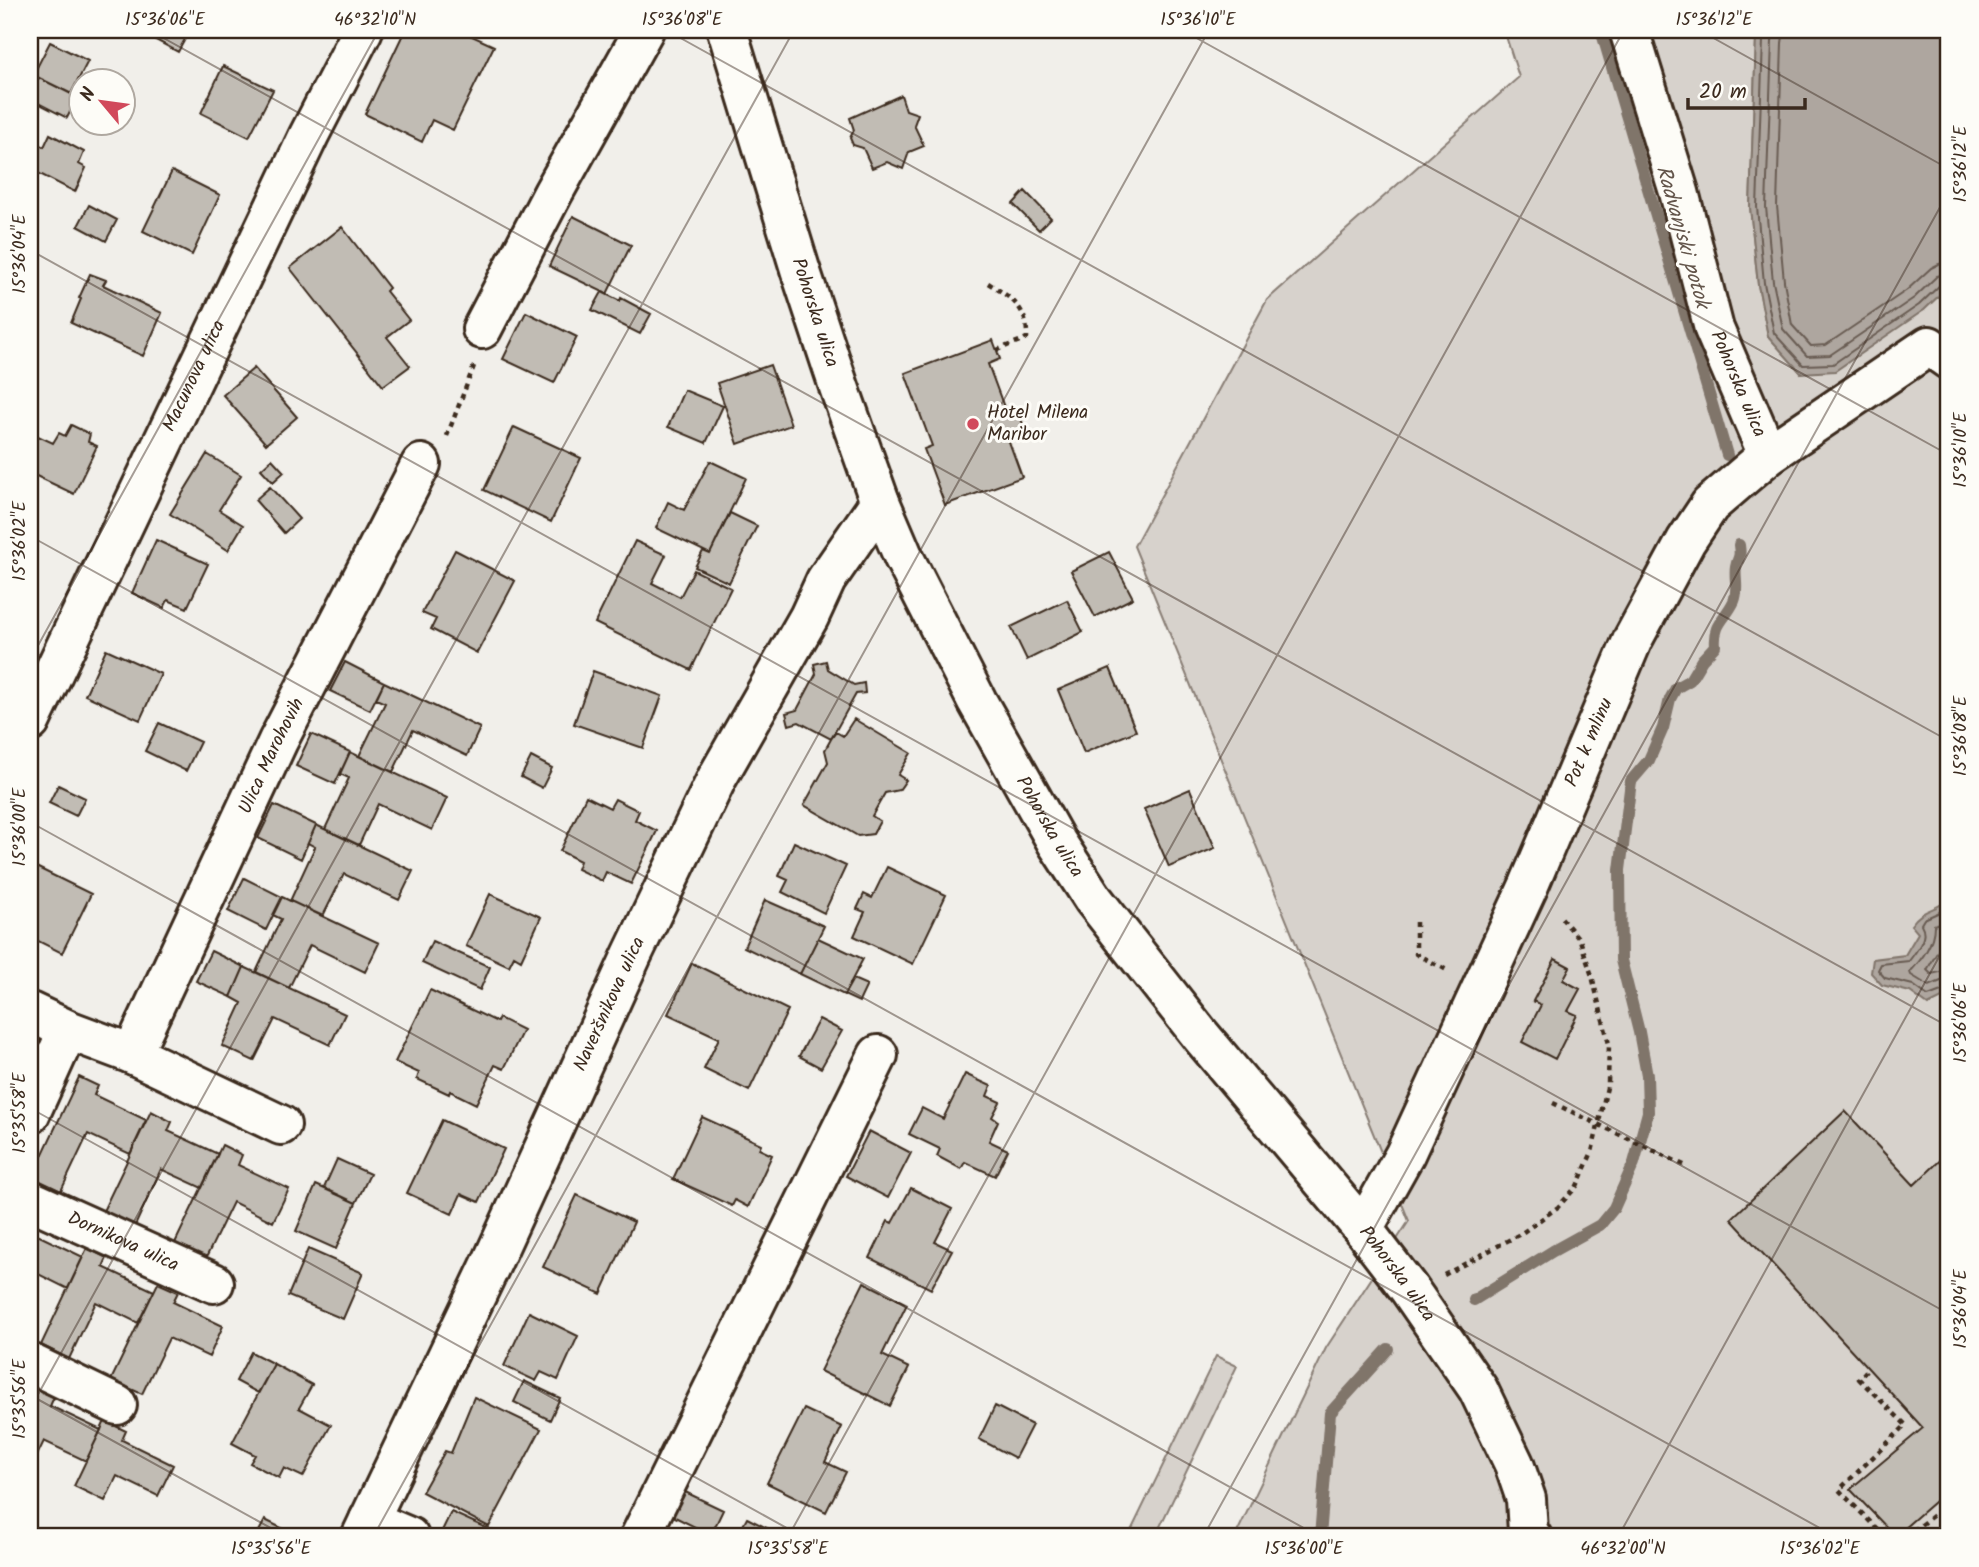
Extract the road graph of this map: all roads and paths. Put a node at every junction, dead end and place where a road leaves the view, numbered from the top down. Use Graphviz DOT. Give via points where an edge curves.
graph roads {
  1 [pos="363,30"];
  2 [pos="644,30"];
  3 [pos="727,30"];
  4 [pos="1629,30"];
  5 [pos="988,284"];
  6 [pos="482,329"];
  7 [pos="1942,346"];
  8 [pos="997,350"];
  9 [pos="1768,455"];
  10 [pos="421,464"];
  11 [pos="880,502"];
  12 [pos="30,722"];
  13 [pos="1529,886"];
  14 [pos="1416,922"];
  15 [pos="1452,973"];
  16 [pos="30,1012"];
  17 [pos="68,1030"];
  18 [pos="132,1054"];
  19 [pos="878,1055"];
  20 [pos="1552,1103"];
  21 [pos="30,1114"];
  22 [pos="281,1125"];
  23 [pos="1598,1125"];
  24 [pos="1686,1166"];
  25 [pos="30,1200"];
  26 [pos="1363,1229"];
  27 [pos="1434,1280"];
  28 [pos="214,1283"];
  29 [pos="30,1363"];
  30 [pos="1866,1371"];
  31 [pos="117,1405"];
  32 [pos="1949,1503"];
  33 [pos="365,1529"];
  34 [pos="1529,1536"];
  35 [pos="410,1537"];
  36 [pos="640,1537"];
  37 [pos="1885,1537"];
  38 [pos="1905,1537"];
  1 -- 12 [label="street, Macunova ulica"];
  2 -- 6 [label="street"];
  3 -- 11 [label="street, Pohorska ulica" via="804,282"];
  4 -- 9 [label="street, Pohorska ulica" via="1679,192 1714,329"];
  5 -- 8 [label="path" via="1015,301 1027,328 1027,338"];
  6 -- 10 [label="path" via="479,355 443,446"];
  7 -- 9 [label="street, Pot k mlinu"];
  9 -- 13 [label="street, Pot k mlinu" via="1710,505 1686,541 1633,639"];
  10 -- 18 [label="street, Ulica Marohovih" via="278,741"];
  11 -- 26 [label="street, Pohorska ulica" via="977,701 1057,844 1094,900 1200,1036"];
  11 -- 33 [label="street, Naveršnikova ulica" via="826,580 717,778"];
  13 -- 23 [label="path" via="1580,940 1592,976 1609,1044 1608,1083"];
  13 -- 26 [label="street, Pot k mlinu" via="1405,1154"];
  14 -- 15 [label="path" via="1416,954"];
  16 -- 17 [label="street"];
  17 -- 18 [label="street"];
  17 -- 21 [label="street"];
  18 -- 22 [label="street"];
  19 -- 36 [label="street"];
  20 -- 23 [label="path"];
  23 -- 24 [label="path"];
  23 -- 27 [label="path" via="1585,1169 1567,1198 1522,1233"];
  25 -- 28 [label="street, Dornikova ulica"];
  26 -- 34 [label="street, Pohorska ulica" via="1478,1389 1514,1464 1525,1499"];
  29 -- 31 [label="street"];
  30 -- 37 [label="path" via="1859,1378 1906,1425 1839,1490"];
  32 -- 38 [label="path"];
  33 -- 35 [label="street, Naveršnikova ulica"];
}
